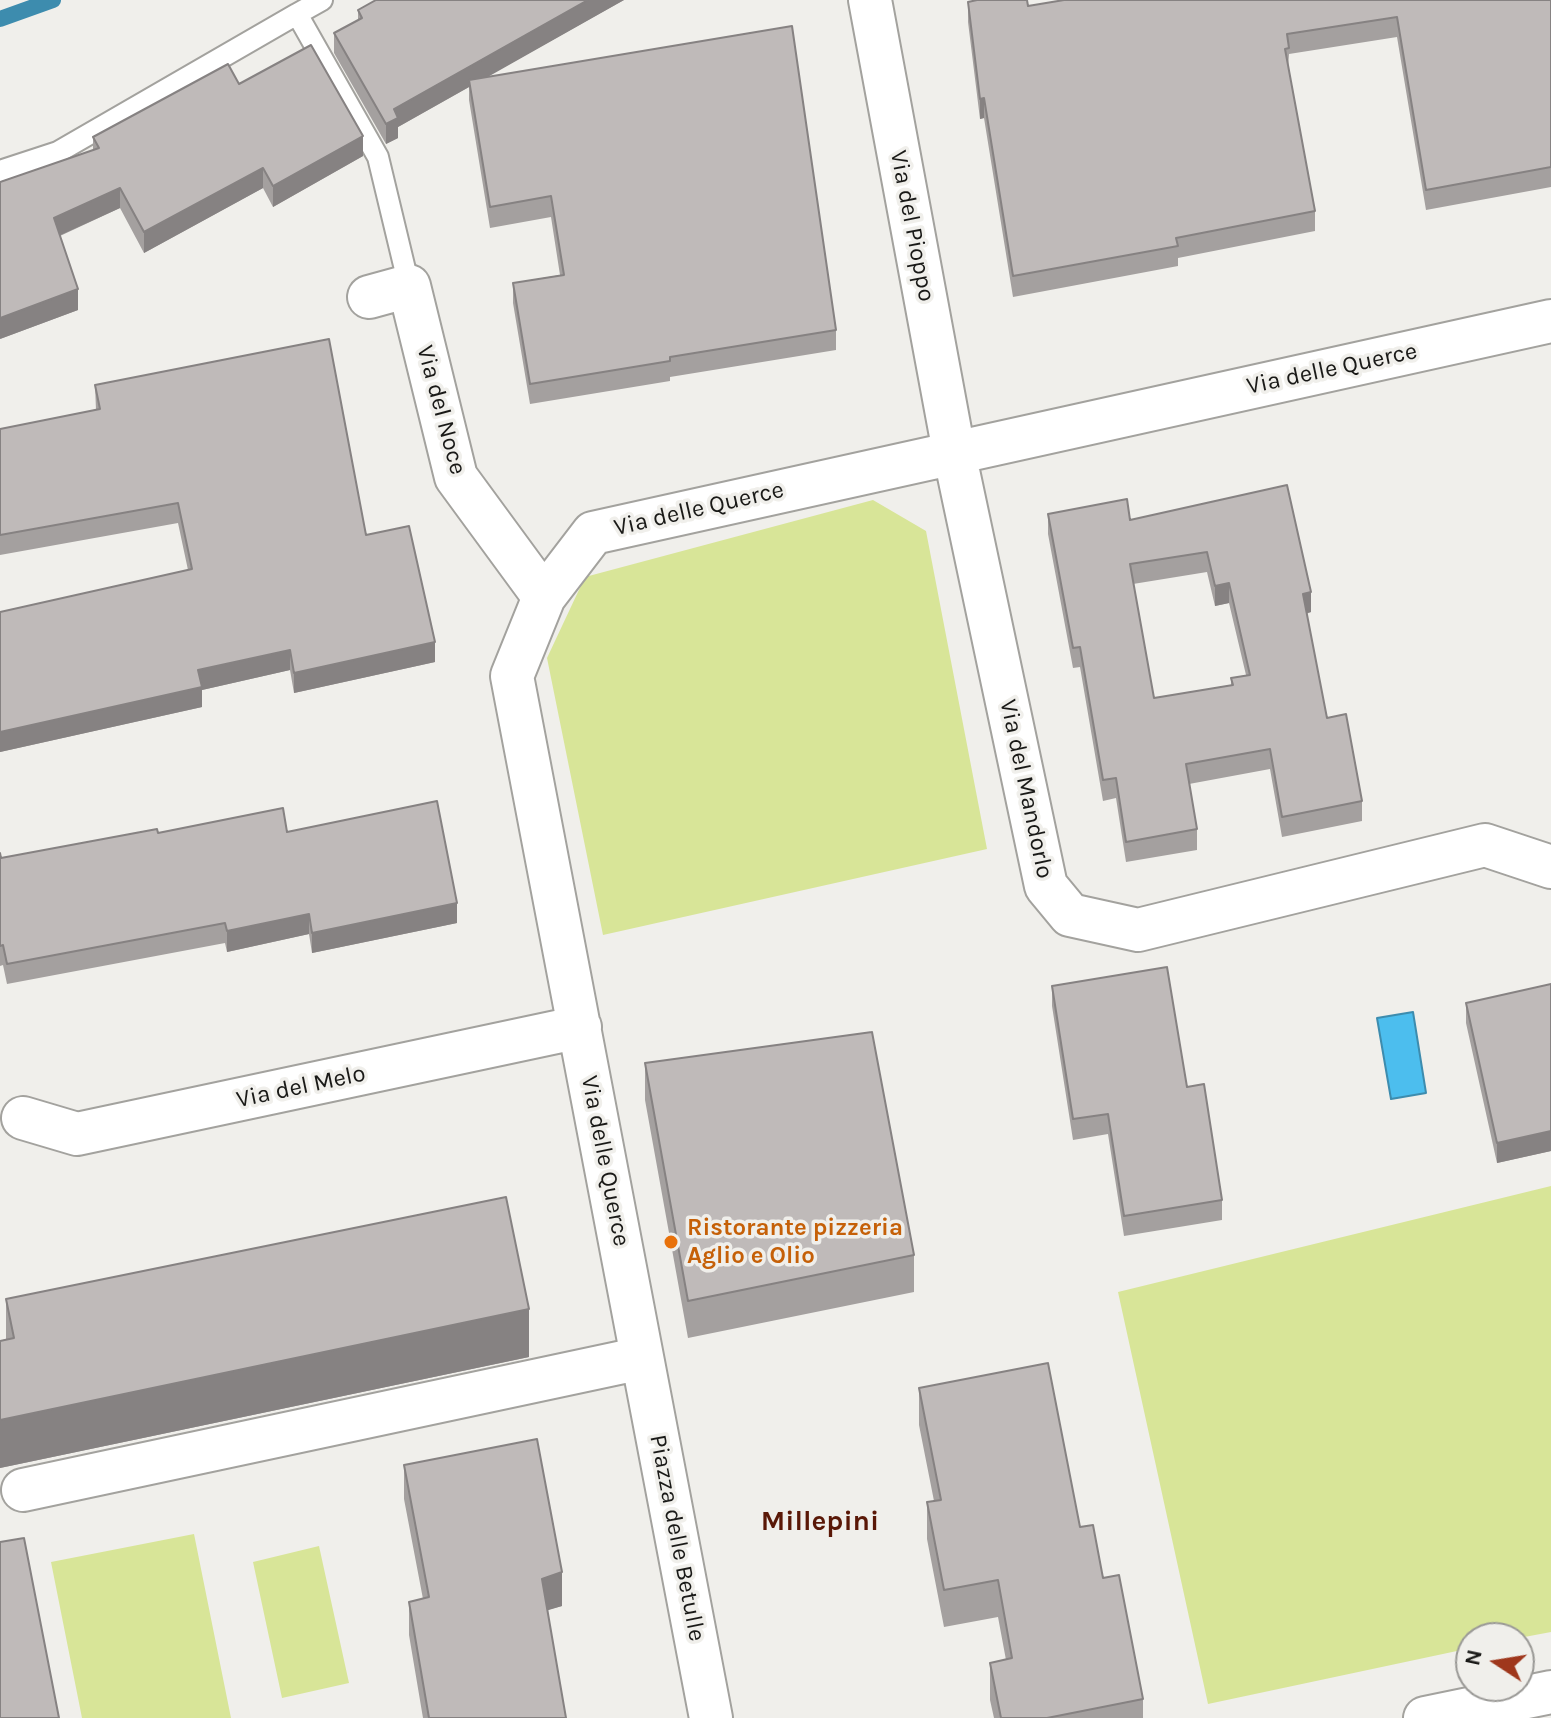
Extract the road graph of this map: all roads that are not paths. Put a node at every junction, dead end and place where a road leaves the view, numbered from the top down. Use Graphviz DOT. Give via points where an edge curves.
graph roads {
  1 [pos="322,0"];
  2 [pos="870,0"];
  3 [pos="297,14"];
  4 [pos="0,171"];
  5 [pos="409,286"];
  6 [pos="369,297"];
  7 [pos="1551,321"];
  8 [pos="954,452"];
  9 [pos="544,597"];
  10 [pos="1551,867"];
  11 [pos="580,1027"];
  12 [pos="23,1118"];
  13 [pos="642,1358"];
  14 [pos="23,1490"];
  15 [pos="1551,1692"];
  16 [pos="711,1718"];
  17 [pos="1425,1718"];
  1 -- 3 [label="lane"];
  2 -- 8 [label="street, Via del Pioppo"];
  3 -- 4 [label="lane" via="58,152"];
  3 -- 5 [label="lane" via="378,157"];
  5 -- 6 [label="street"];
  5 -- 9 [label="street, Via del Noce" via="456,477"];
  7 -- 8 [label="street, Via delle Querce"];
  8 -- 9 [label="street, Via delle Querce" via="593,533"];
  8 -- 10 [label="street, Via del Mandorlo" via="1046,886 1070,915 1138,930 1485,845"];
  9 -- 11 [label="street, Via delle Querce" via="512,676"];
  11 -- 12 [label="street, Via del Melo" via="77,1134"];
  11 -- 13 [label="street, Via delle Querce"];
  13 -- 14 [label="street"];
  13 -- 16 [label="street, Piazza delle Betulle"];
  15 -- 17 [label="street"];
}
